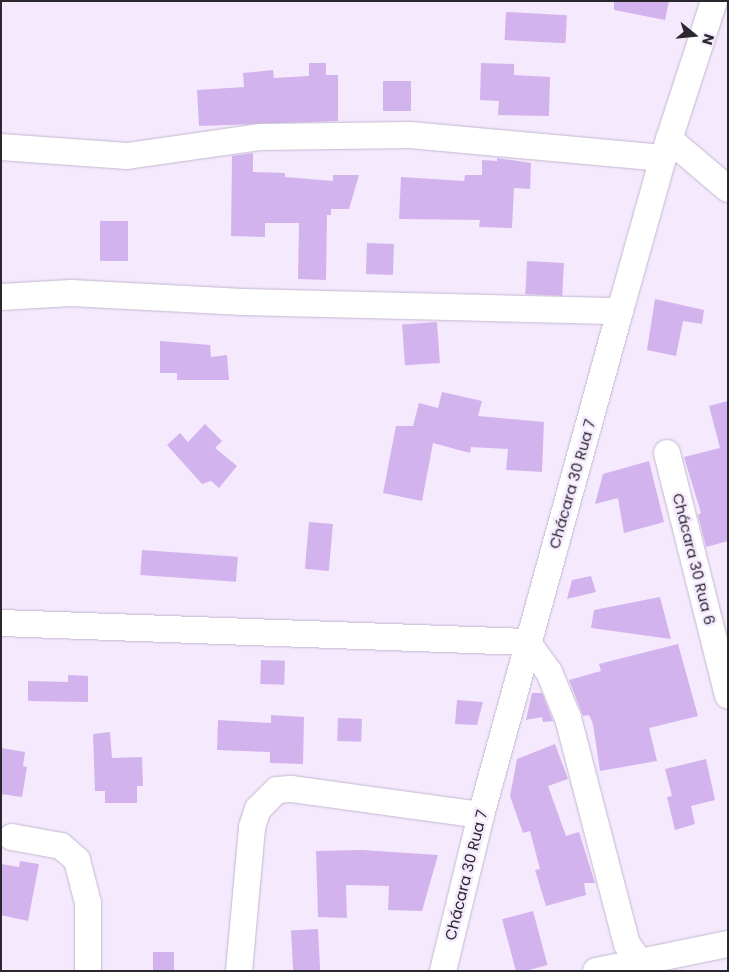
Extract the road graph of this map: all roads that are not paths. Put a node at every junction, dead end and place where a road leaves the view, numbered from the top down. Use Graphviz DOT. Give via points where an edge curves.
graph roads {
  1 [pos="714,1"];
  2 [pos="1,147"];
  3 [pos="666,148"];
  4 [pos="728,189"];
  5 [pos="1,297"];
  6 [pos="620,311"];
  7 [pos="667,453"];
  8 [pos="1,623"];
  9 [pos="528,642"];
  10 [pos="728,695"];
  11 [pos="481,815"];
  12 [pos="12,837"];
  13 [pos="728,944"];
  14 [pos="639,961"];
  15 [pos="88,971"];
  16 [pos="239,971"];
  17 [pos="443,971"];
  18 [pos="596,971"];
  1 -- 3 [label="street, Chácara 30 Rua 7"];
  2 -- 3 [label="street" via="127,156 261,137 410,135"];
  3 -- 4 [label="street"];
  3 -- 6 [label="street, Chácara 30 Rua 7"];
  5 -- 6 [label="street" via="71,293 243,302"];
  6 -- 9 [label="street, Chácara 30 Rua 7"];
  7 -- 10 [label="street, Chácara 30 Rua 6"];
  8 -- 9 [label="street"];
  9 -- 11 [label="street, Chácara 30 Rua 7"];
  9 -- 14 [label="street" via="549,672 568,718 627,944"];
  11 -- 16 [label="street" via="291,789 277,790 258,809 252,827"];
  11 -- 17 [label="street, Chácara 30 Rua 7"];
  12 -- 15 [label="street" via="61,846 77,860 88,903"];
  13 -- 14 [label="street"];
  14 -- 18 [label="street"];
}
